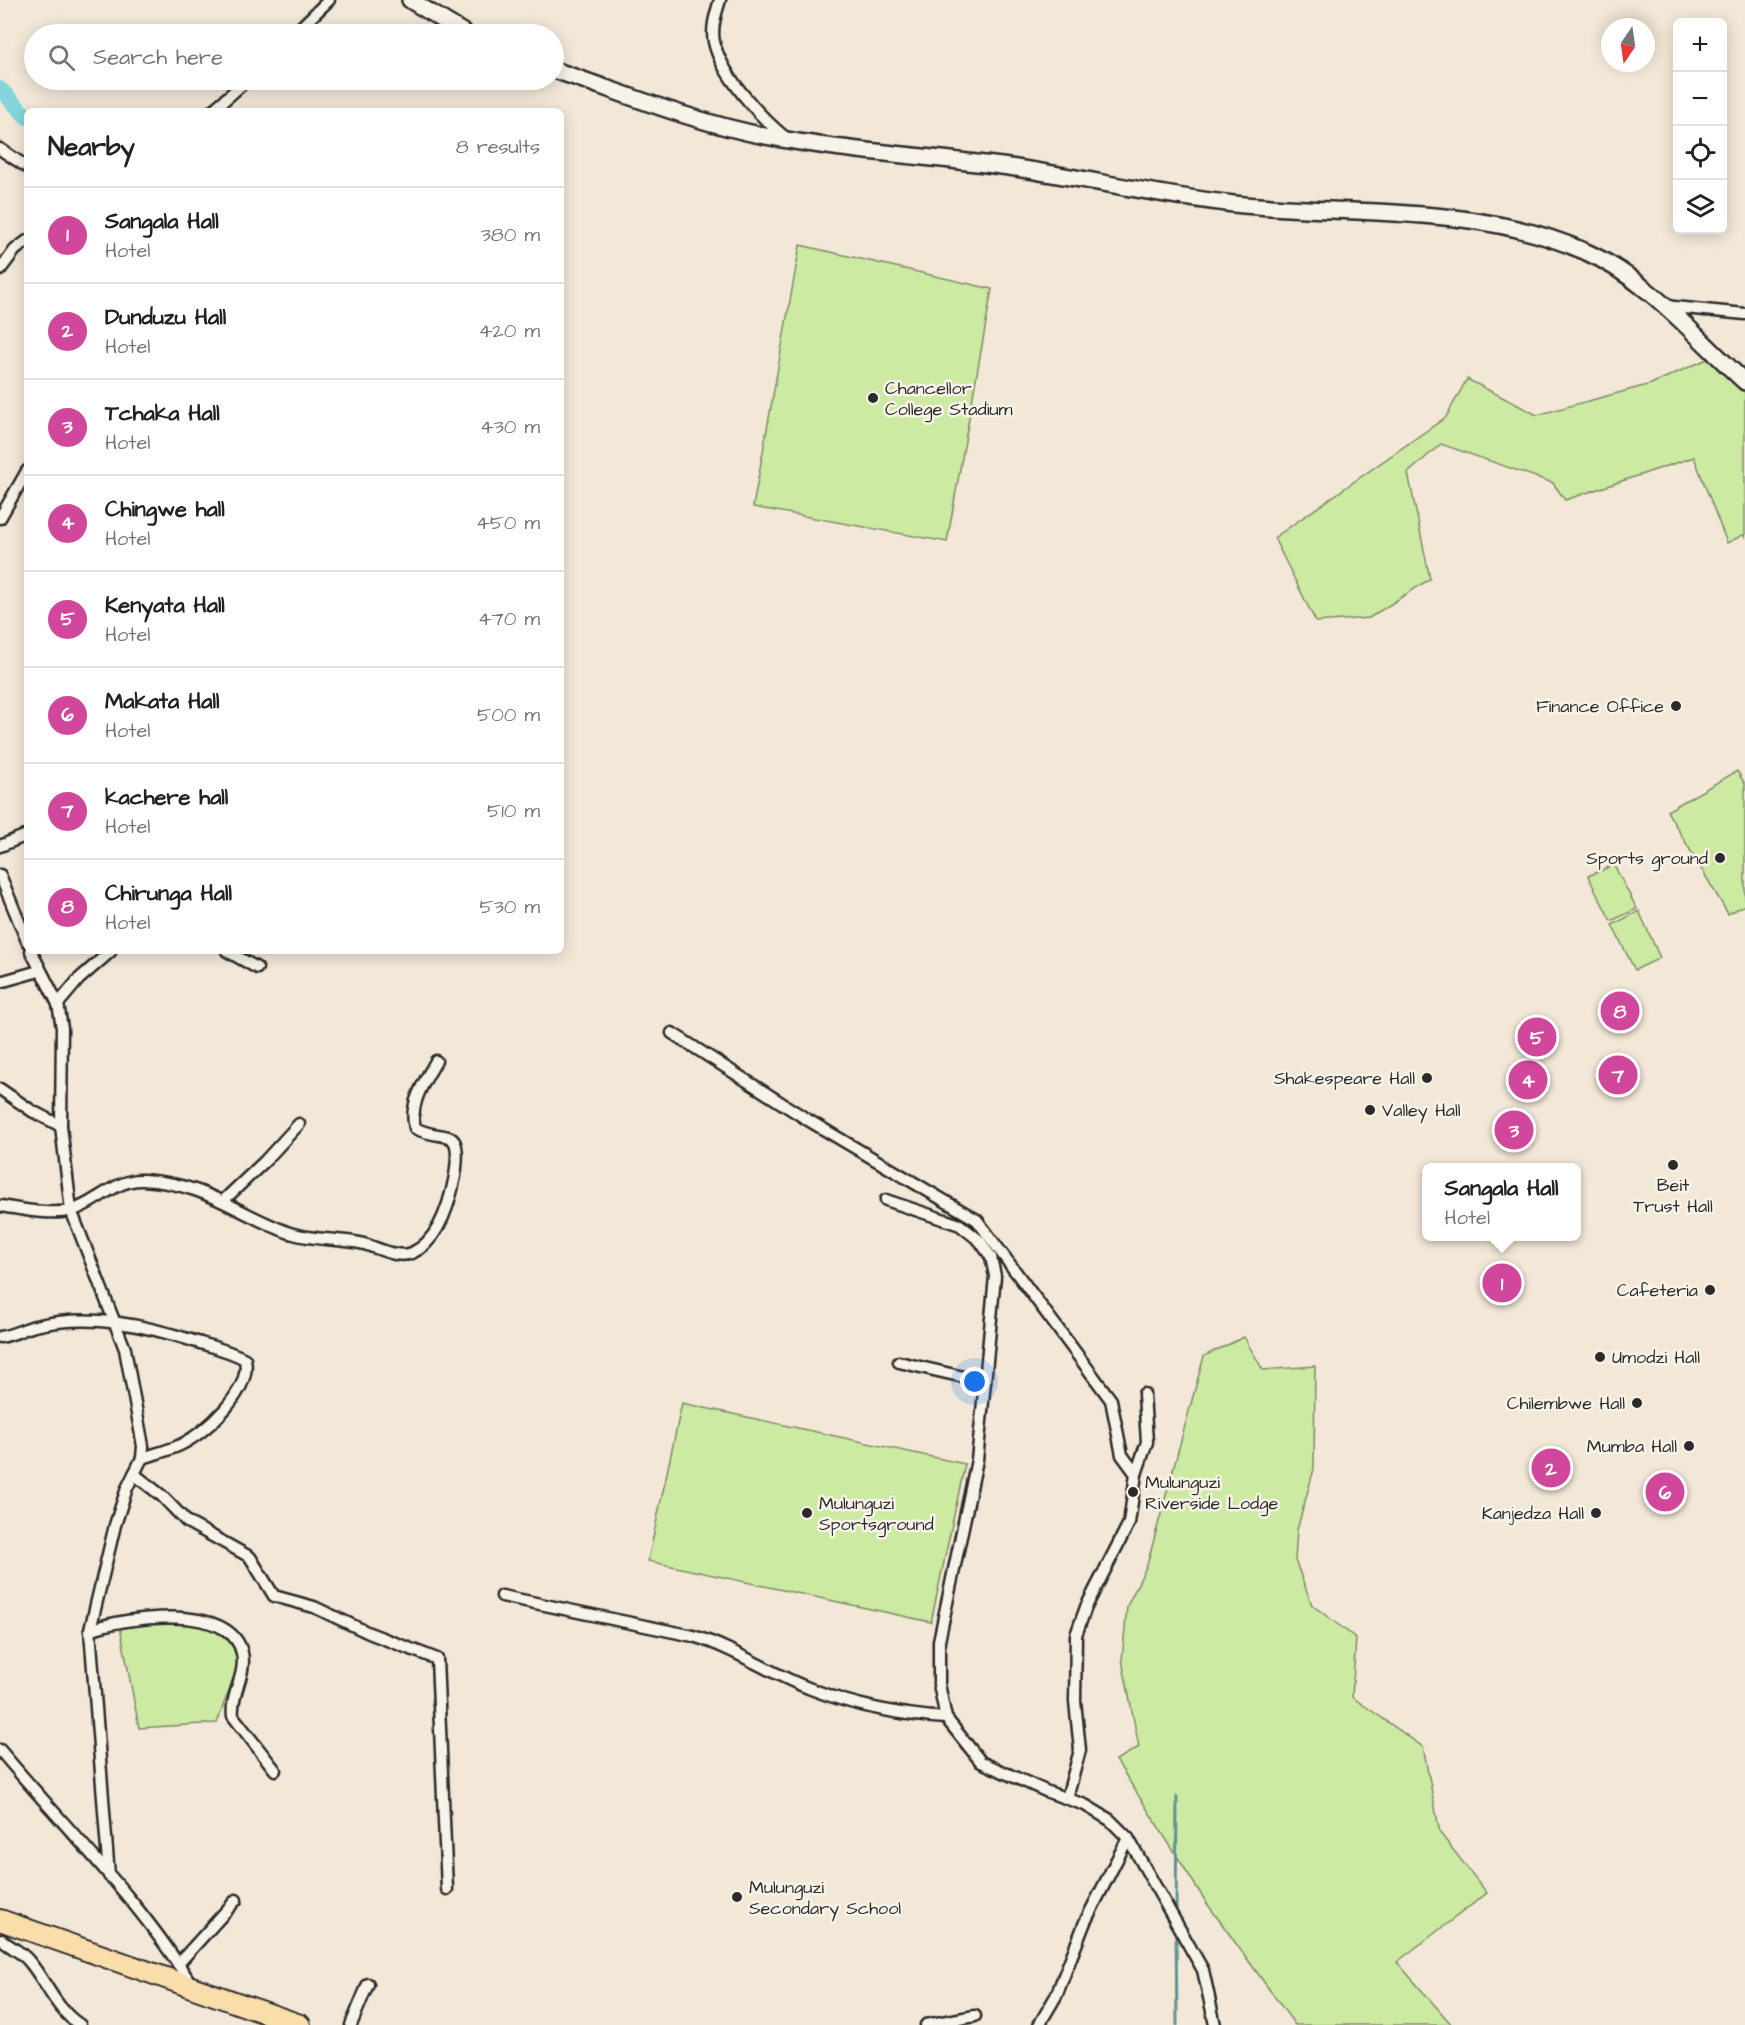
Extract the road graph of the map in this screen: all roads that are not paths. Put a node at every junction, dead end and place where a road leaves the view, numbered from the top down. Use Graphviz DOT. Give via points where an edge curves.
graph roads {
  1 [pos="329,0"];
  2 [pos="410,0"];
  3 [pos="720,0"];
  4 [pos="304,24"];
  5 [pos="449,24"];
  6 [pos="564,73"];
  7 [pos="236,90"];
  8 [pos="215,108"];
  9 [pos="790,141"];
  10 [pos="0,148"];
  11 [pos="24,165"];
  12 [pos="24,243"];
  13 [pos="0,270"];
  14 [pos="1664,306"];
  15 [pos="1745,315"];
  16 [pos="1745,382"];
  17 [pos="24,476"];
  18 [pos="0,518"];
  19 [pos="24,836"];
  20 [pos="0,846"];
  21 [pos="0,874"];
  22 [pos="24,934"];
  23 [pos="32,954"];
  24 [pos="108,954"];
  25 [pos="232,954"];
  26 [pos="256,968"];
  27 [pos="39,971"];
  28 [pos="0,982"];
  29 [pos="58,1004"];
  30 [pos="672,1033"];
  31 [pos="436,1060"];
  32 [pos="0,1089"];
  33 [pos="299,1124"];
  34 [pos="61,1126"];
  35 [pos="224,1200"];
  36 [pos="886,1200"];
  37 [pos="0,1206"];
  38 [pos="71,1210"];
  39 [pos="116,1322"];
  40 [pos="0,1337"];
  41 [pos="899,1362"];
  42 [pos="985,1382"];
  43 [pos="1144,1394"];
  44 [pos="142,1458"];
  45 [pos="134,1474"];
  46 [pos="1136,1474"];
  47 [pos="502,1596"];
  48 [pos="90,1630"];
  49 [pos="946,1718"];
  50 [pos="0,1750"];
  51 [pos="275,1770"];
  52 [pos="1067,1798"];
  53 [pos="1128,1838"];
  54 [pos="109,1876"];
  55 [pos="447,1889"];
  56 [pos="236,1900"];
  57 [pos="9,1923"];
  58 [pos="1,1940"];
  59 [pos="178,1964"];
  60 [pos="368,1984"];
  61 [pos="193,1987"];
  62 [pos="975,2016"];
  63 [pos="80,2025"];
  64 [pos="300,2025"];
  65 [pos="351,2025"];
  66 [pos="926,2025"];
  67 [pos="1039,2025"];
  68 [pos="1215,2025"];
  1 -- 4 [label="street"];
  2 -- 5 [label="street"];
  3 -- 9 [label="street" via="713,33 717,52 745,96"];
  6 -- 9 [label="street" via="730,128"];
  7 -- 8 [label="street"];
  9 -- 14 [label="street" via="1016,168 1233,204 1422,214 1503,227 1596,256"];
  10 -- 11 [label="street"];
  12 -- 13 [label="street"];
  14 -- 15 [label="street"];
  14 -- 16 [label="street"];
  17 -- 18 [label="street"];
  19 -- 20 [label="street"];
  21 -- 22 [label="street"];
  23 -- 27 [label="street"];
  24 -- 29 [label="street"];
  25 -- 26 [label="street"];
  27 -- 28 [label="street"];
  27 -- 29 [label="street"];
  29 -- 34 [label="street"];
  30 -- 46 [label="street" via="808,1120 977,1220 1111,1400 1122,1455"];
  31 -- 35 [label="street" via="416,1099 413,1122 421,1132 452,1138 456,1165 447,1209 423,1246 410,1254 397,1254 361,1244 313,1239 287,1232"];
  32 -- 34 [label="street"];
  33 -- 35 [label="street"];
  34 -- 38 [label="street"];
  35 -- 38 [label="street" via="178,1184 139,1179"];
  36 -- 42 [label="street" via="960,1225 980,1241 991,1257 995,1276"];
  37 -- 38 [label="street"];
  38 -- 39 [label="street"];
  39 -- 40 [label="street" via="35,1326"];
  39 -- 44 [label="street" via="137,1408"];
  39 -- 44 [label="street" via="154,1327 245,1359 247,1370 242,1386 197,1435 177,1447"];
  41 -- 42 [label="street"];
  42 -- 49 [label="street" via="977,1460 939,1641 939,1683"];
  43 -- 46 [label="street" via="1147,1442"];
  44 -- 45 [label="street"];
  45 -- 48 [label="street" via="115,1525"];
  45 -- 55 [label="street" via="187,1522 250,1557 274,1596 314,1607 438,1659"];
  46 -- 52 [label="street" via="1129,1523 1076,1635 1074,1682 1080,1750"];
  47 -- 49 [label="street" via="693,1636 718,1643 809,1689 876,1710"];
  48 -- 51 [label="street" via="113,1621 188,1618 215,1624 232,1634 242,1651 243,1668 233,1716"];
  48 -- 54 [label="street"];
  49 -- 52 [label="street" via="981,1762"];
  50 -- 54 [label="street"];
  52 -- 53 [label="street" via="1110,1820"];
  53 -- 67 [label="street"];
  53 -- 68 [label="street" via="1203,1970"];
  54 -- 59 [label="street"];
  56 -- 59 [label="street"];
  57 -- 58 [label="street"];
  57 -- 61 [label="highway"];
  58 -- 63 [label="street" via="27,1959 59,2008"];
  59 -- 61 [label="street"];
  60 -- 65 [label="street"];
  61 -- 64 [label="highway"];
  62 -- 66 [label="street"];
}
